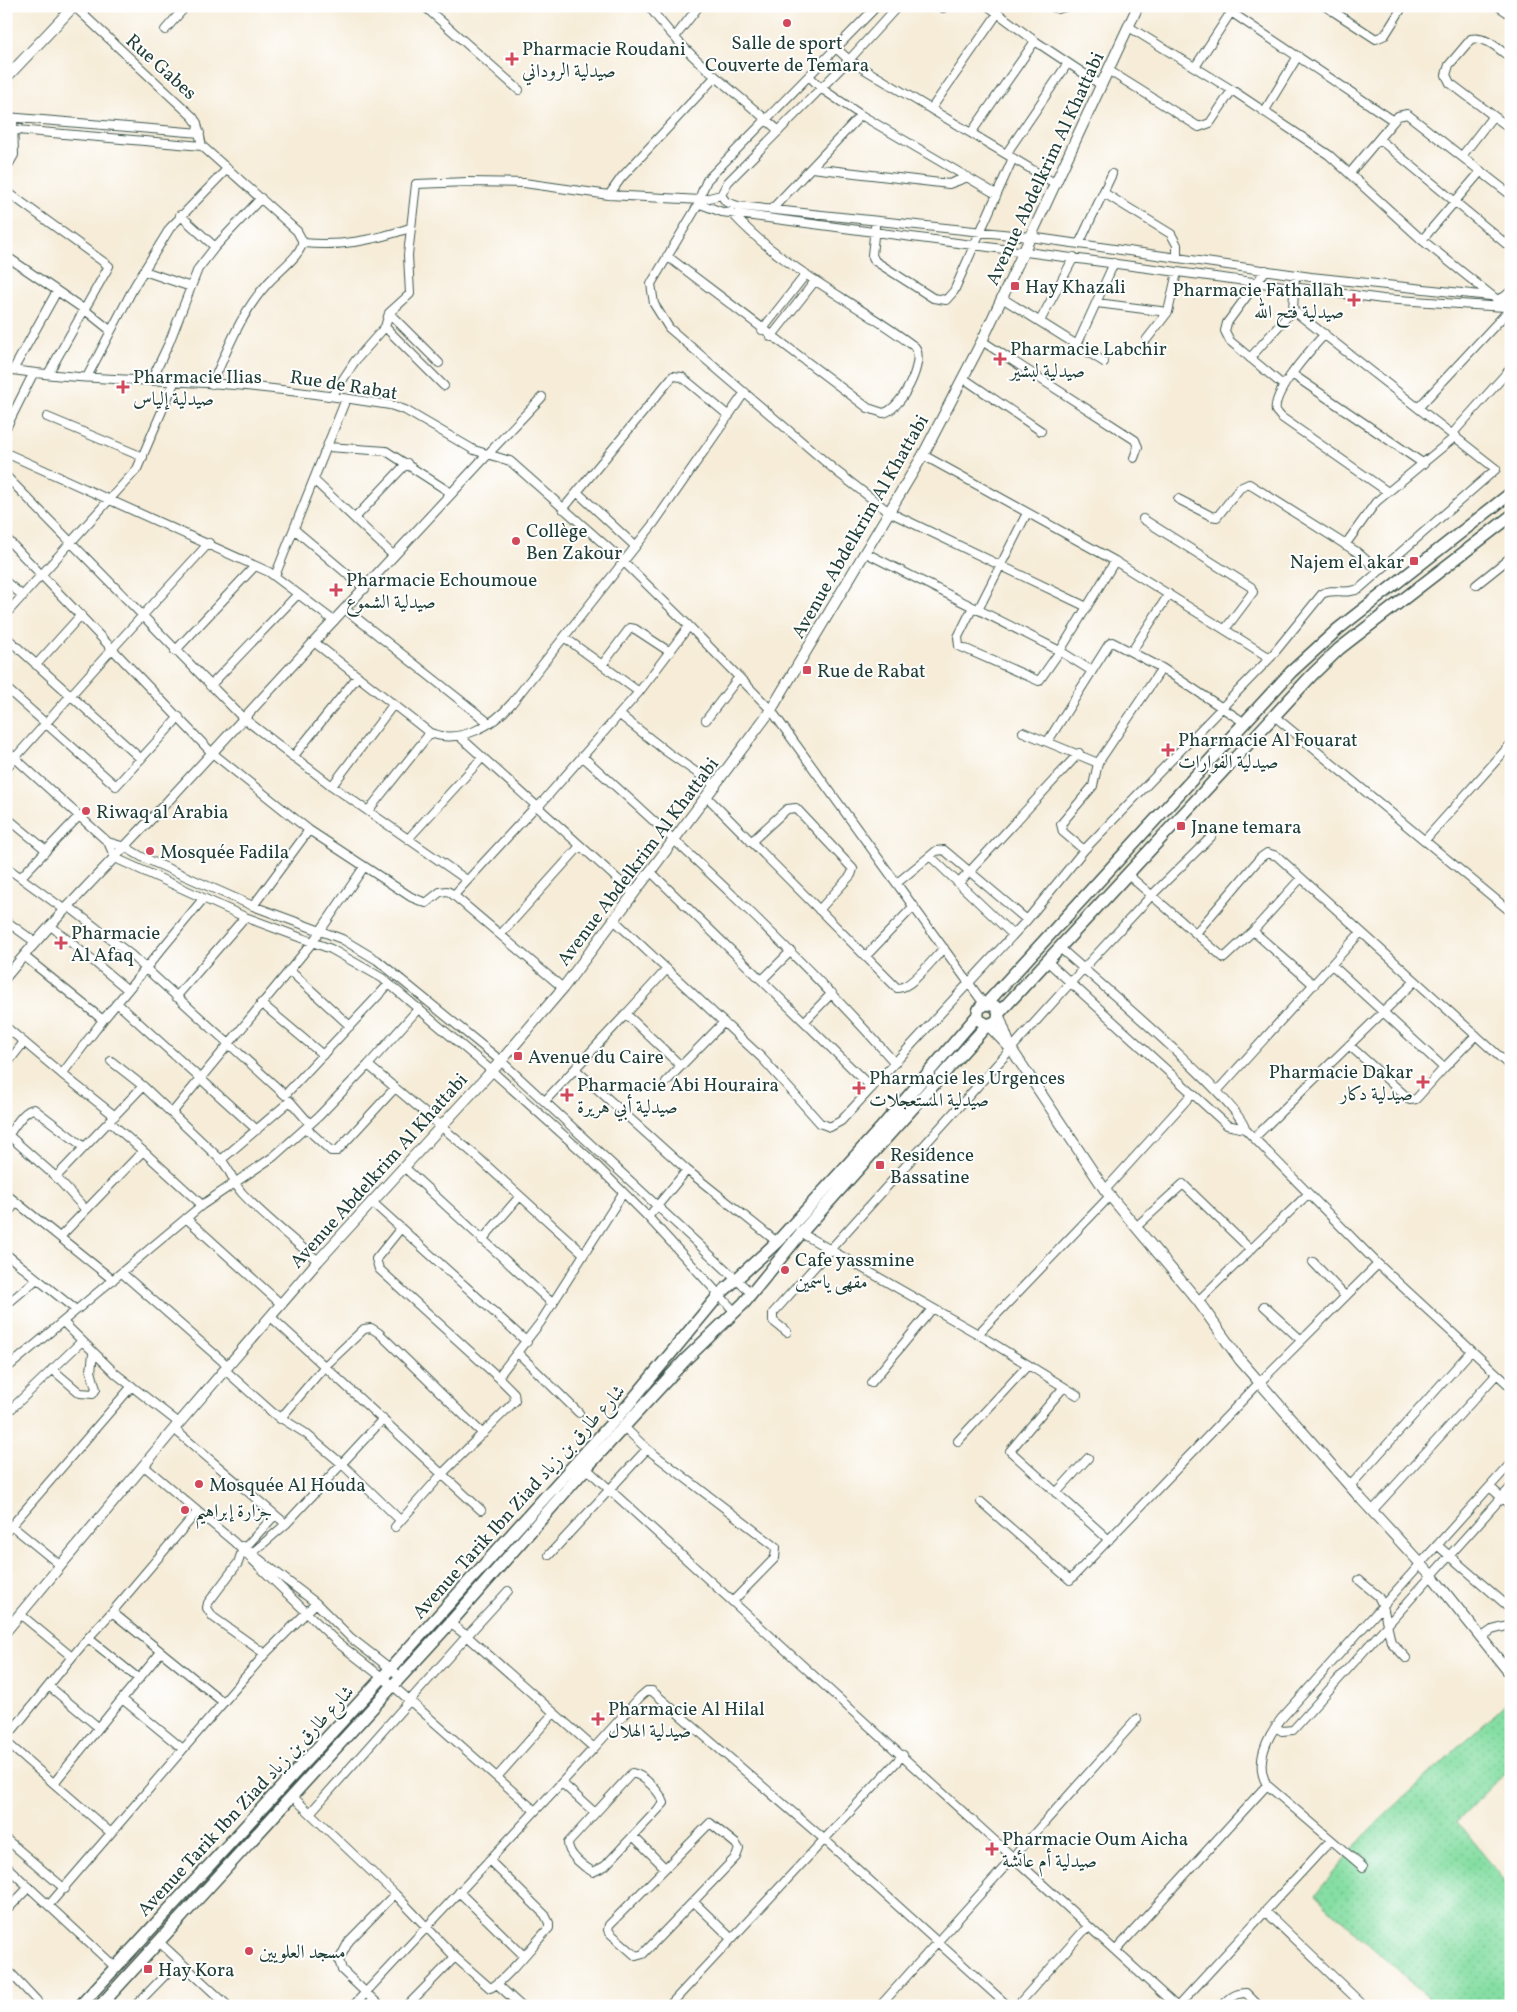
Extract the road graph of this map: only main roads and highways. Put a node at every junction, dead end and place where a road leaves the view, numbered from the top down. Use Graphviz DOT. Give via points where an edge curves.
graph roads {
  1 [pos="74,6"];
  2 [pos="1138,6"];
  3 [pos="6,78"];
  4 [pos="1511,493"];
  5 [pos="1510,518"];
  6 [pos="985,1004"];
  7 [pos="999,1015"];
  8 [pos="978,1016"];
  9 [pos="988,1025"];
  10 [pos="1011,1048"];
  11 [pos="6,1631"];
  12 [pos="1511,1675"];
  13 [pos="80,2006"];
  14 [pos="100,2006"];
  1 -- 3 [label="main road"];
  2 -- 11 [label="main road, Avenue Abdelkrim Al Khattabi" via="982,341 923,455 771,710 563,988 501,1061 318,1261"];
  4 -- 6 [label="main road" via="1338,629 1291,672"];
  5 -- 7 [label="main road" via="1339,649 1273,715"];
  6 -- 7 [label="main road" via="995,1006"];
  6 -- 8 [label="main road" via="978,1011"];
  7 -- 9 [label="main road" via="993,1024"];
  7 -- 10 [label="main road"];
  8 -- 9 [label="main road" via="982,1023"];
  8 -- 13 [label="main road, Avenue Tarik Ibn Ziad شارع طارق بن زياد" via="777,1242 719,1295 629,1404"];
  9 -- 10 [label="main road"];
  9 -- 14 [label="main road, Avenue Tarik Ibn Ziad شارع طارق بن زياد" via="801,1233 735,1312 686,1359 586,1468 450,1623"];
  10 -- 12 [label="main road" via="1107,1193 1198,1301 1259,1383 1432,1576"];
}
